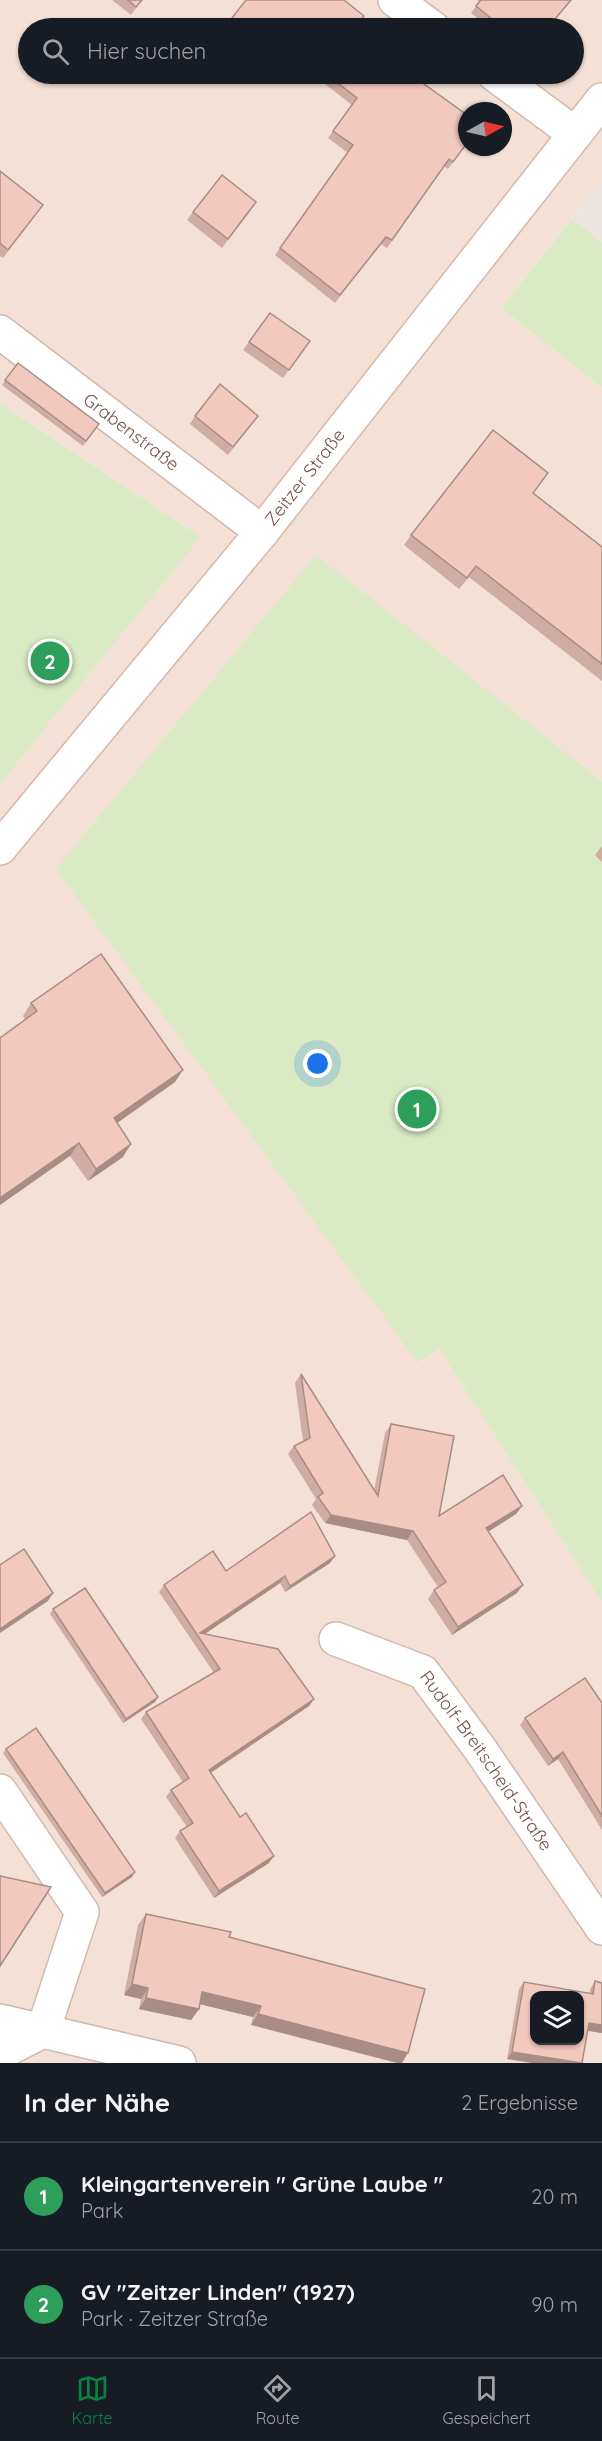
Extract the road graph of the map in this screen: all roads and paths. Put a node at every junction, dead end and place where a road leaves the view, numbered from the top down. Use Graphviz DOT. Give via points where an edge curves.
graph roads {
  1 [pos="395,0"];
  2 [pos="420,18"];
  3 [pos="508,84"];
  4 [pos="602,100"];
  5 [pos="575,134"];
  6 [pos="0,332"];
  7 [pos="262,532"];
  8 [pos="0,848"];
  9 [pos="336,1639"];
  10 [pos="0,1791"];
  11 [pos="602,1929"];
  12 [pos="0,2021"];
  13 [pos="44,2031"];
  14 [pos="0,2053"];
  15 [pos="179,2063"];
  1 -- 2 [label="street"];
  3 -- 5 [label="street"];
  4 -- 5 [label="street, Zeitzer Straße"];
  5 -- 7 [label="street, Zeitzer Straße"];
  6 -- 7 [label="street, Grabenstraße"];
  7 -- 8 [label="street, Zeitzer Straße"];
  9 -- 11 [label="street, Rudolf-Breitscheid-Straße" via="423,1672"];
  10 -- 13 [label="street" via="82,1912"];
  12 -- 13 [label="street"];
  13 -- 14 [label="street"];
  13 -- 15 [label="street"];
}
